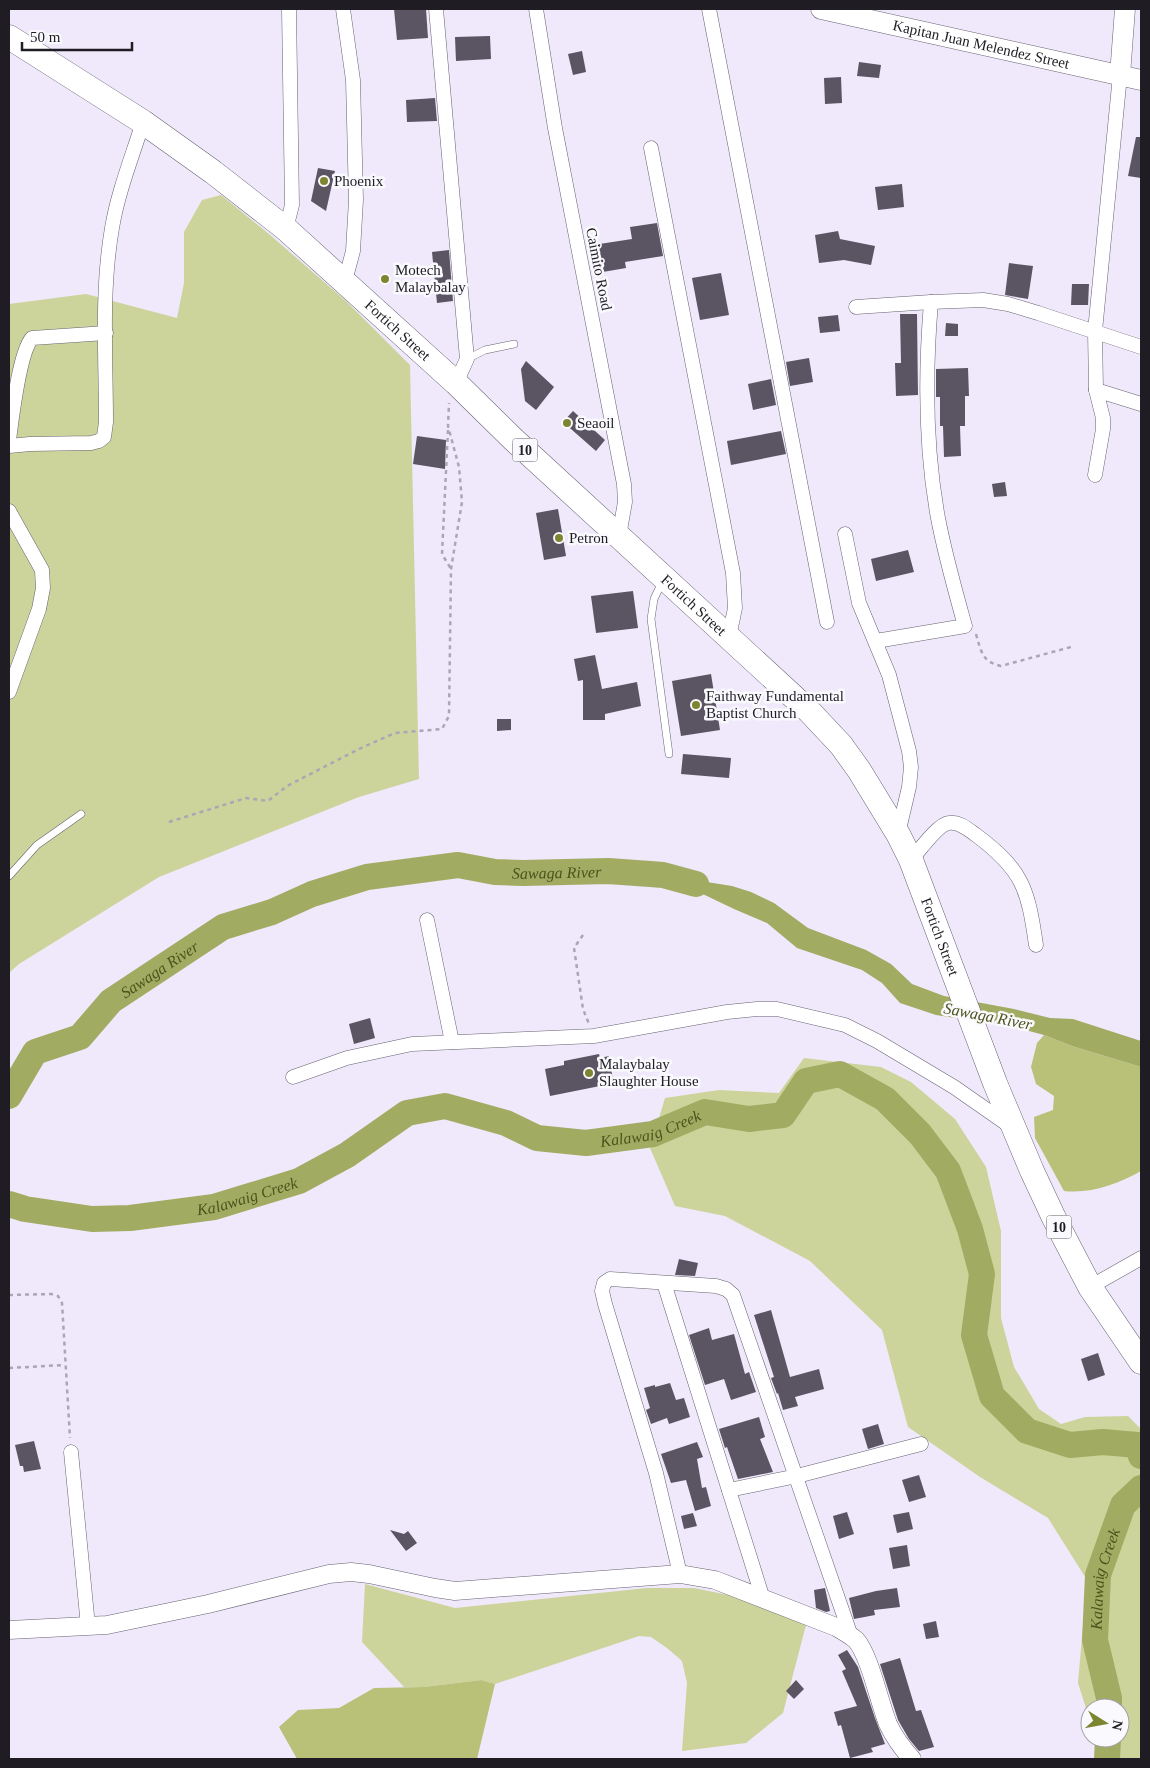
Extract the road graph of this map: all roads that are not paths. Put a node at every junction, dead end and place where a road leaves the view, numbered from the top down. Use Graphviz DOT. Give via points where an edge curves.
graph roads {
  1 [pos="288,9"];
  2 [pos="343,9"];
  3 [pos="436,9"];
  4 [pos="536,9"];
  5 [pos="709,9"];
  6 [pos="821,9"];
  7 [pos="1125,9"];
  8 [pos="9,37"];
  9 [pos="1120,75"];
  10 [pos="1141,80"];
  11 [pos="143,122"];
  12 [pos="651,148"];
  13 [pos="286,229"];
  14 [pos="345,281"];
  15 [pos="931,302"];
  16 [pos="856,307"];
  17 [pos="1095,331"];
  18 [pos="106,333"];
  19 [pos="514,344"];
  20 [pos="1141,347"];
  21 [pos="467,360"];
  22 [pos="456,383"];
  23 [pos="1096,390"];
  24 [pos="1141,404"];
  25 [pos="9,440"];
  26 [pos="9,446"];
  27 [pos="1095,475"];
  28 [pos="9,511"];
  29 [pos="846,534"];
  30 [pos="619,536"];
  31 [pos="664,577"];
  32 [pos="827,622"];
  33 [pos="729,637"];
  34 [pos="876,641"];
  35 [pos="9,692"];
  36 [pos="669,754"];
  37 [pos="80,814"];
  38 [pos="898,834"];
  39 [pos="911,860"];
  40 [pos="9,876"];
  41 [pos="427,920"];
  42 [pos="1036,945"];
  43 [pos="452,1042"];
  44 [pos="293,1077"];
  45 [pos="1015,1129"];
  46 [pos="1141,1258"];
  47 [pos="664,1283"];
  48 [pos="1090,1287"];
  49 [pos="1141,1362"];
  50 [pos="921,1444"];
  51 [pos="71,1452"];
  52 [pos="797,1476"];
  53 [pos="729,1490"];
  54 [pos="680,1574"];
  55 [pos="763,1599"];
  56 [pos="88,1626"];
  57 [pos="9,1630"];
  58 [pos="851,1636"];
  59 [pos="912,1759"];
  1 -- 13 [label="street" via="292,204"];
  2 -- 14 [label="street" via="353,80 356,200 353,251"];
  3 -- 21 [label="street"];
  4 -- 30 [label="street, Caimito Road" via="555,128 624,484 625,502"];
  5 -- 32 [label="street"];
  6 -- 9 [label="main road, Kapitan Juan Melendez Street"];
  7 -- 9 [label="main road"];
  8 -- 11 [label="highway, Fortich Street / 10"];
  9 -- 10 [label="main road, Kapitan Juan Melendez Street"];
  9 -- 17 [label="street"];
  11 -- 13 [label="highway, Fortich Street / 10"];
  11 -- 18 [label="street" via="117,201 112,228 106,268"];
  12 -- 33 [label="street" via="732,573 735,608"];
  13 -- 14 [label="highway, Fortich Street / 10"];
  14 -- 22 [label="highway, Fortich Street / 10"];
  15 -- 16 [label="street"];
  15 -- 17 [label="street" via="983,300 1008,304"];
  15 -- 34 [label="street" via="927,430 938,519 965,626"];
  17 -- 20 [label="street"];
  17 -- 23 [label="street"];
  18 -- 25 [label="street" via="32,338 26,349"];
  18 -- 26 [label="street" via="104,437 99,442 90,443"];
  19 -- 21 [label="lane" via="485,350"];
  21 -- 22 [label="street"];
  22 -- 30 [label="highway, Fortich Street / 10"];
  23 -- 24 [label="street"];
  23 -- 27 [label="street" via="1103,418"];
  28 -- 35 [label="street" via="42,570 43,588 39,609"];
  29 -- 34 [label="street" via="859,603"];
  30 -- 31 [label="highway, Fortich Street / 10"];
  31 -- 33 [label="highway, Fortich Street / 10"];
  31 -- 36 [label="lane" via="654,599 651,619"];
  33 -- 38 [label="highway, Fortich Street / 10" via="841,745"];
  34 -- 38 [label="street" via="897,701 911,767"];
  37 -- 40 [label="lane" via="38,845"];
  38 -- 39 [label="highway, Fortich Street / 10"];
  39 -- 42 [label="street" via="940,826 949,823 964,826 1012,866 1024,888"];
  39 -- 45 [label="highway, Fortich Street / 10"];
  41 -- 43 [label="street"];
  43 -- 44 [label="street" via="393,1047 347,1058"];
  43 -- 45 [label="street" via="594,1036 718,1014 777,1009 845,1025 877,1040"];
  45 -- 48 [label="highway, Fortich Street / 10" via="1054,1218"];
  46 -- 48 [label="street"];
  47 -- 52 [label="street" via="716,1286 733,1295"];
  47 -- 53 [label="street"];
  47 -- 54 [label="street" via="610,1279 604,1282 602,1291 656,1473"];
  48 -- 49 [label="highway, Fortich Street / 10"];
  50 -- 52 [label="street"];
  51 -- 56 [label="street"];
  52 -- 53 [label="street"];
  52 -- 58 [label="street"];
  53 -- 55 [label="street"];
  54 -- 55 [label="street" via="715,1580"];
  54 -- 56 [label="street" via="455,1591 351,1572 329,1574 107,1625"];
  55 -- 58 [label="street"];
  56 -- 57 [label="street"];
  58 -- 59 [label="street" via="864,1656 896,1741"];
}
